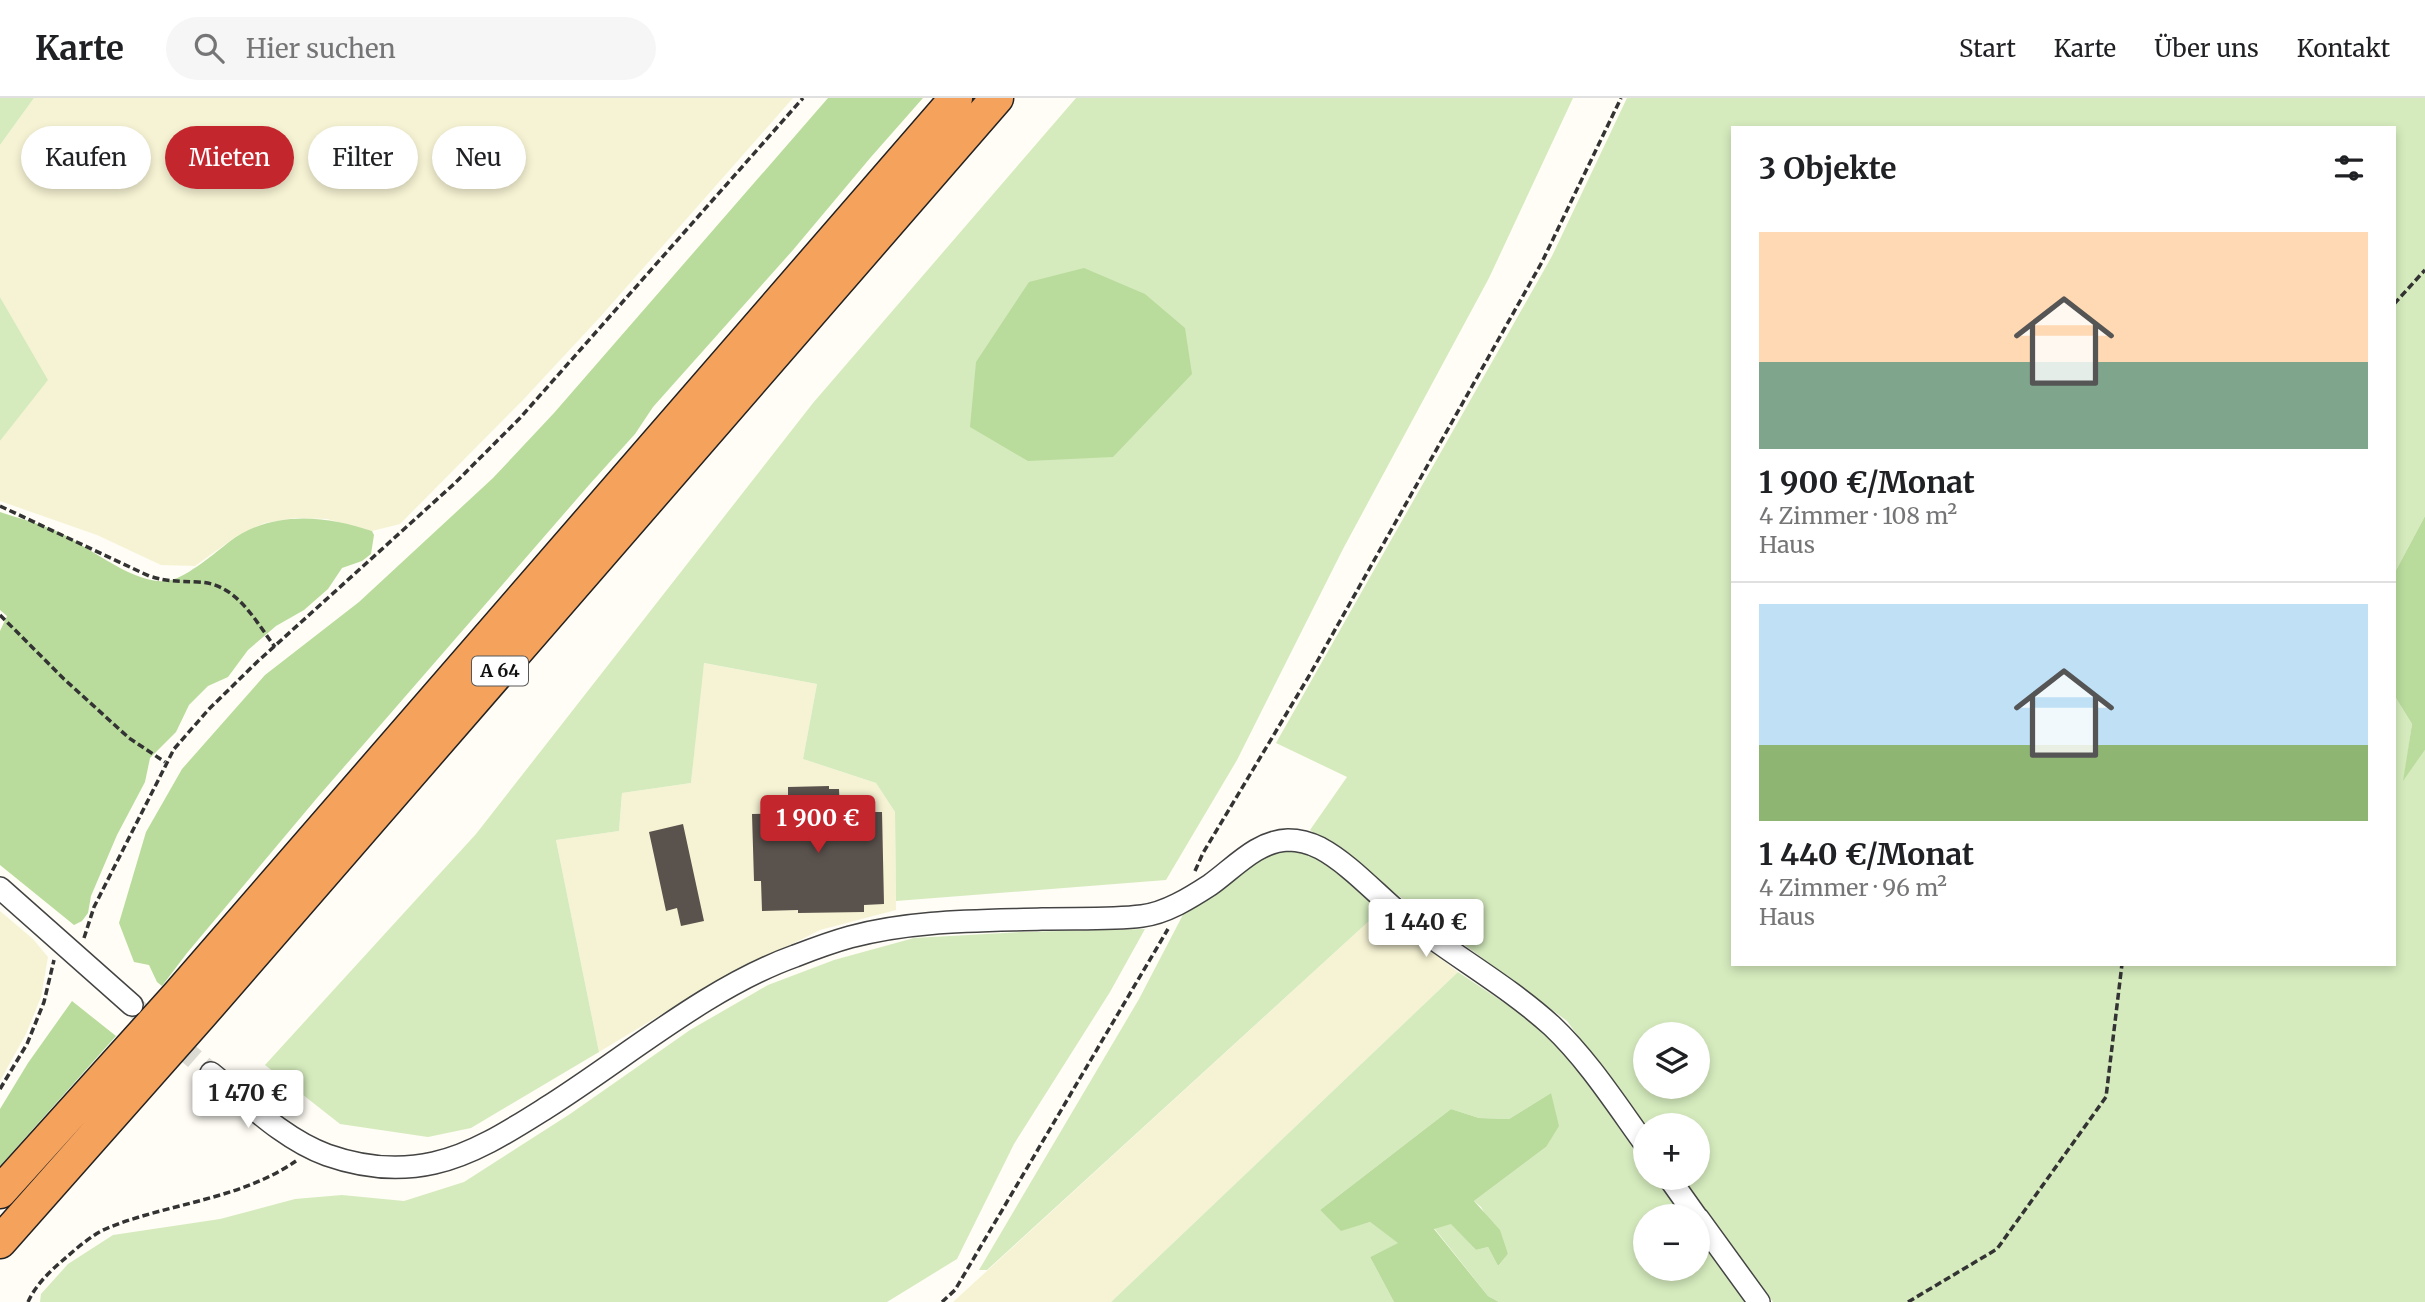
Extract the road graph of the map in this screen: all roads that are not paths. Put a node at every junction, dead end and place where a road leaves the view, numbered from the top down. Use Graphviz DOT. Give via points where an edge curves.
graph roads {
  1 [pos="956,98"];
  2 [pos="997,98"];
  3 [pos="0,888"];
  4 [pos="132,1005"];
  5 [pos="211,1073"];
  6 [pos="1633,1128"];
  7 [pos="0,1192"];
  8 [pos="1710,1235"];
  9 [pos="0,1242"];
  10 [pos="1759,1302"];
  1 -- 7 [label="highway, A 64" via="177,996"];
  2 -- 9 [label="highway, A 64"];
  3 -- 4 [label="street"];
  5 -- 6 [label="street" via="276,1126 326,1155 390,1167 435,1163 472,1151 528,1120 701,1004 791,957 852,936 911,926 1148,915 1181,903 1261,846 1290,840 1322,849 1406,919 1553,1028"];
  8 -- 10 [label="street"];
}
